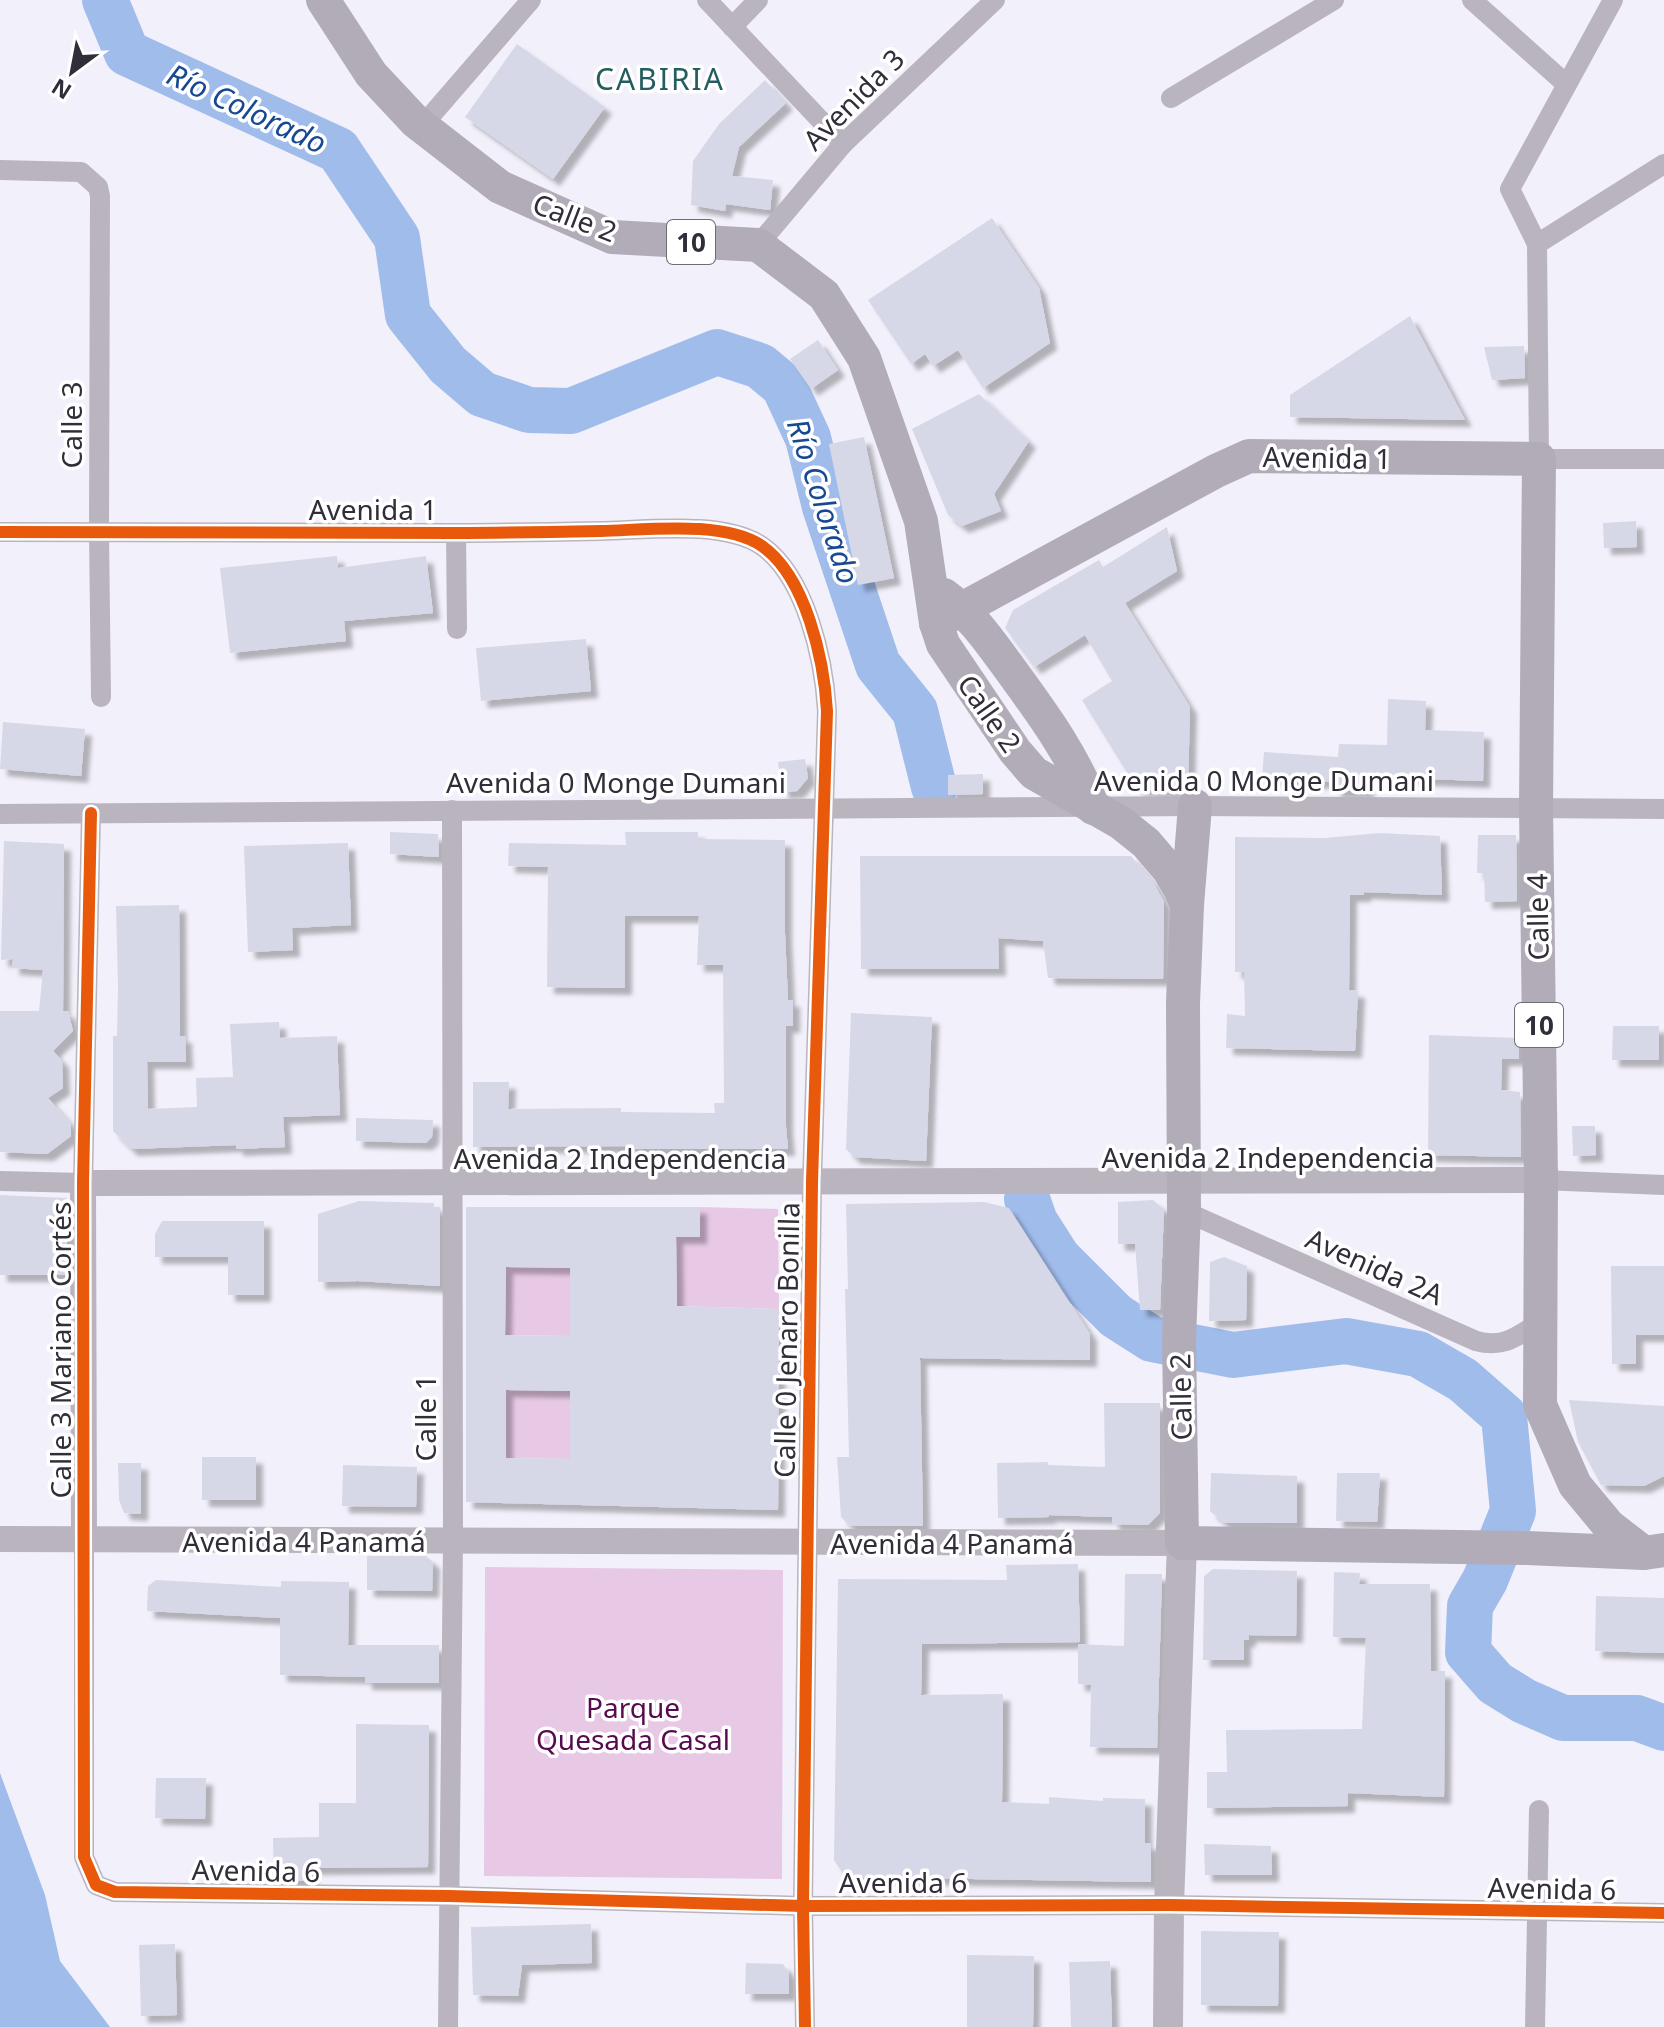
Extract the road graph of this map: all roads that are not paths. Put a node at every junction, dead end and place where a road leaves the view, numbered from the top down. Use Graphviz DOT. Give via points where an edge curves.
graph roads {
  1 [pos="323,0"];
  2 [pos="531,0"];
  3 [pos="707,0"];
  4 [pos="758,0"];
  5 [pos="995,0"];
  6 [pos="1334,0"];
  7 [pos="1472,0"];
  8 [pos="1613,0"];
  9 [pos="732,27"];
  10 [pos="1566,84"];
  11 [pos="1171,98"];
  12 [pos="422,126"];
  13 [pos="843,144"];
  14 [pos="1664,164"];
  15 [pos="0,170"];
  16 [pos="1537,244"];
  17 [pos="758,245"];
  18 [pos="1539,459"];
  19 [pos="1664,459"];
  20 [pos="0,532"];
  21 [pos="99,532"];
  22 [pos="456,533"];
  23 [pos="745,537"];
  24 [pos="949,616"];
  25 [pos="457,629"];
  26 [pos="101,697"];
  27 [pos="1053,784"];
  28 [pos="1195,806"];
  29 [pos="1536,807"];
  30 [pos="996,808"];
  31 [pos="1093,808"];
  32 [pos="1664,809"];
  33 [pos="452,810"];
  34 [pos="822,810"];
  35 [pos="91,813"];
  36 [pos="0,814"];
  37 [pos="1187,905"];
  38 [pos="1541,1180"];
  39 [pos="0,1181"];
  40 [pos="453,1182"];
  41 [pos="812,1182"];
  42 [pos="83,1183"];
  43 [pos="1664,1185"];
  44 [pos="1184,1196"];
  45 [pos="1542,1321"];
  46 [pos="0,1539"];
  47 [pos="84,1541"];
  48 [pos="453,1541"];
  49 [pos="807,1543"];
  50 [pos="1182,1543"];
  51 [pos="1657,1557"];
  52 [pos="1539,1810"];
  53 [pos="96,1885"];
  54 [pos="449,1896"];
  55 [pos="1169,1905"];
  56 [pos="803,1906"];
  57 [pos="1539,1912"];
  58 [pos="1664,1913"];
  59 [pos="448,2027"];
  60 [pos="805,2027"];
  61 [pos="1168,2027"];
  62 [pos="1535,2027"];
  1 -- 12 [label="main road, Calle 2 / 10" via="371,74"];
  2 -- 12 [label="street"];
  3 -- 9 [label="street"];
  4 -- 9 [label="street"];
  5 -- 13 [label="street, Avenida 3"];
  6 -- 11 [label="street"];
  7 -- 10 [label="street"];
  8 -- 10 [label="street"];
  9 -- 13 [label="street"];
  10 -- 16 [label="street" via="1510,189"];
  12 -- 17 [label="main road, Calle 2 / 10" via="500,187 612,237"];
  13 -- 17 [label="street, Avenida 3"];
  14 -- 16 [label="street"];
  15 -- 21 [label="street, Calle 3" via="71,170 98,187"];
  16 -- 18 [label="street, Calle 4"];
  17 -- 24 [label="main road, Calle 2" via="824,295 864,358 921,521 930,585"];
  18 -- 19 [label="street, Avenida 1"];
  18 -- 24 [label="main road, Avenida 1" via="1249,456"];
  18 -- 29 [label="main road, Calle 4 / 10"];
  20 -- 21 [label="street, Avenida 1"];
  21 -- 22 [label="street, Avenida 1"];
  21 -- 26 [label="street, Calle 3"];
  22 -- 23 [label="street, Avenida 1" via="687,529"];
  22 -- 25 [label="street"];
  23 -- 34 [label="street, Calle 0 Jenaro Bonilla" via="780,561 793,581 820,657 827,711"];
  24 -- 27 [label="main road, Calle 2" via="943,644 1015,751 1034,773"];
  24 -- 31 [label="main road, Calle 2" via="1048,722"];
  27 -- 30 [label="street"];
  27 -- 31 [label="main road, Calle 2"];
  28 -- 29 [label="street, Avenida 0 Monge Dumani"];
  28 -- 31 [label="street, Avenida 0 Monge Dumani"];
  28 -- 37 [label="main road"];
  29 -- 32 [label="street, Avenida 0 Monge Dumani"];
  29 -- 38 [label="main road, Calle 4 / 10"];
  30 -- 31 [label="street, Avenida 0 Monge Dumani"];
  30 -- 34 [label="street, Avenida 0 Monge Dumani"];
  31 -- 37 [label="main road, Calle 2" via="1146,843 1169,870"];
  33 -- 34 [label="street, Avenida 0 Monge Dumani"];
  33 -- 35 [label="street, Avenida 0 Monge Dumani"];
  33 -- 40 [label="street, Calle 1"];
  34 -- 41 [label="street, Calle 0 Jenaro Bonilla"];
  35 -- 36 [label="street, Avenida 0 Monge Dumani"];
  35 -- 42 [label="street, Calle 3 Mariano Cortés"];
  37 -- 44 [label="main road, Calle 2"];
  38 -- 43 [label="street, Avenida 2 Independencia"];
  38 -- 44 [label="street, Avenida 2 Independencia"];
  38 -- 45 [label="main road, Calle 4 / 10"];
  39 -- 42 [label="street, Avenida 2 Independencia"];
  40 -- 41 [label="street, Avenida 2 Independencia"];
  40 -- 42 [label="street, Avenida 2 Independencia"];
  40 -- 48 [label="street, Calle 1"];
  41 -- 44 [label="street, Avenida 2 Independencia"];
  41 -- 49 [label="street, Calle 0 Jenaro Bonilla"];
  42 -- 47 [label="street, Calle 3 Mariano Cortés"];
  44 -- 45 [label="street, Avenida 2A" via="1476,1341 1504,1343"];
  44 -- 50 [label="main road, Calle 2" via="1179,1339"];
  45 -- 51 [label="main road, Calle 4 / 10" via="1540,1405 1575,1485 1609,1526"];
  46 -- 47 [label="street, Avenida 4 Panamá"];
  47 -- 48 [label="street, Avenida 4 Panamá"];
  47 -- 53 [label="street, Calle 3 Mariano Cortés" via="84,1857"];
  48 -- 49 [label="street, Avenida 4 Panamá"];
  48 -- 54 [label="street, Calle 1"];
  49 -- 50 [label="street, Avenida 4 Panamá"];
  49 -- 56 [label="street, Calle 0 Jenaro Bonilla"];
  50 -- 51 [label="main road, Avenida 4 Panamá / 10" via="1527,1548"];
  50 -- 55 [label="main road, Calle 2"];
  52 -- 57 [label="street"];
  53 -- 54 [label="street, Avenida 6" via="115,1892"];
  54 -- 56 [label="street, Avenida 6"];
  54 -- 59 [label="street, Calle 1"];
  55 -- 56 [label="street, Avenida 6"];
  55 -- 57 [label="street, Avenida 6"];
  55 -- 61 [label="main road, Calle 2"];
  56 -- 60 [label="street, Calle 0 Jenaro Bonilla"];
  57 -- 58 [label="street, Avenida 6"];
  57 -- 62 [label="street"];
}
